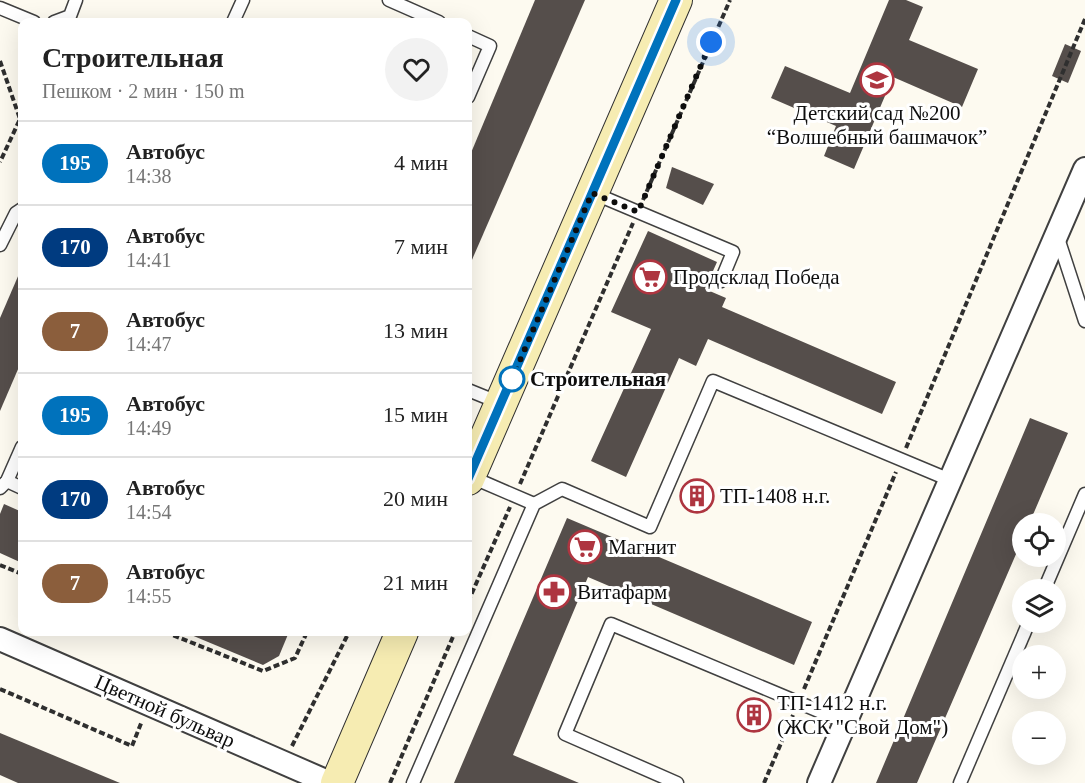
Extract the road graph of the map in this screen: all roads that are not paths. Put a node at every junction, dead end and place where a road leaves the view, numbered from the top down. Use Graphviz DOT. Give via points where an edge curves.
graph roads {
  1 [pos="76,0"];
  2 [pos="243,0"];
  3 [pos="389,0"];
  4 [pos="676,0"];
  5 [pos="0,8"];
  6 [pos="24,18"];
  7 [pos="65,18"];
  8 [pos="235,18"];
  9 [pos="430,18"];
  10 [pos="472,38"];
  11 [pos="472,88"];
  12 [pos="1085,169"];
  13 [pos="592,193"];
  14 [pos="18,212"];
  15 [pos="1057,234"];
  16 [pos="0,245"];
  17 [pos="721,281"];
  18 [pos="1085,321"];
  19 [pos="472,392"];
  20 [pos="501,403"];
  21 [pos="18,455"];
  22 [pos="472,471"];
  23 [pos="472,479"];
  24 [pos="950,480"];
  25 [pos="4,485"];
  26 [pos="1085,494"];
  27 [pos="534,504"];
  28 [pos="1049,579"];
  29 [pos="1024,633"];
  30 [pos="400,636"];
  31 [pos="0,639"];
  32 [pos="845,722"];
  33 [pos="330,783"];
  34 [pos="337,783"];
  35 [pos="413,783"];
  36 [pos="677,783"];
  37 [pos="819,783"];
  38 [pos="960,783"];
  1 -- 7 [label="lane" via="70,16"];
  2 -- 8 [label="lane"];
  3 -- 9 [label="lane"];
  4 -- 13 [label="main road"];
  5 -- 6 [label="lane"];
  10 -- 11 [label="lane" via="490,46"];
  12 -- 15 [label="street"];
  13 -- 17 [label="lane" via="733,252"];
  13 -- 20 [label="main road"];
  14 -- 16 [label="lane"];
  15 -- 18 [label="lane"];
  15 -- 24 [label="street"];
  19 -- 20 [label="lane"];
  20 -- 22 [label="main road"];
  21 -- 25 [label="lane"];
  23 -- 27 [label="lane"];
  24 -- 27 [label="lane" via="713,381 651,527 562,489"];
  24 -- 32 [label="street"];
  26 -- 28 [label="lane"];
  27 -- 35 [label="lane"];
  29 -- 38 [label="lane"];
  30 -- 34 [label="main road"];
  31 -- 33 [label="street, Цветной бульвар"];
  32 -- 36 [label="lane" via="612,624 565,734"];
  32 -- 37 [label="street"];
}
